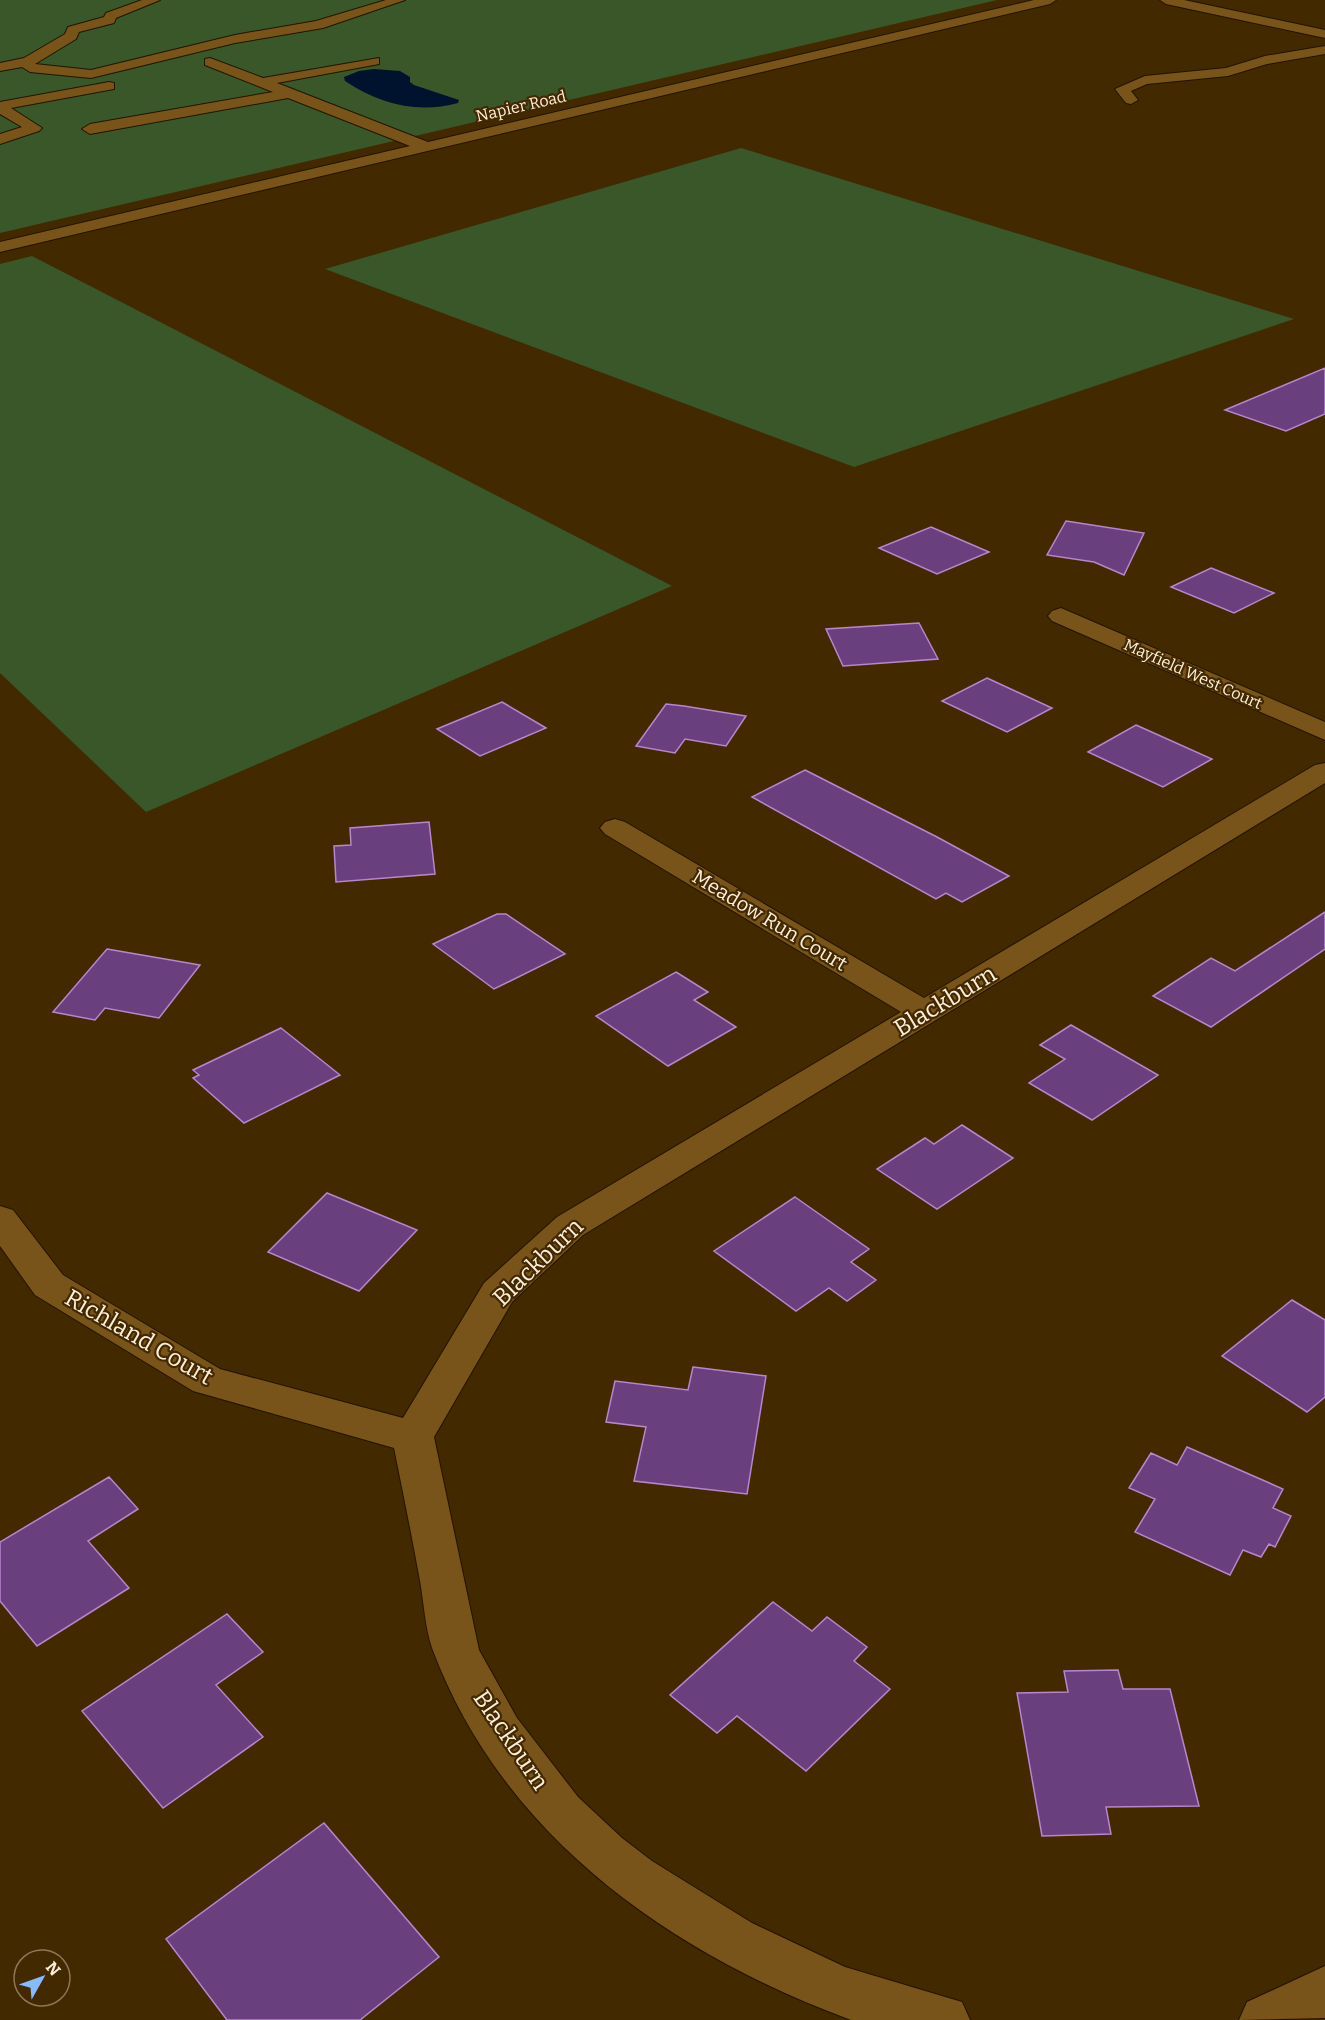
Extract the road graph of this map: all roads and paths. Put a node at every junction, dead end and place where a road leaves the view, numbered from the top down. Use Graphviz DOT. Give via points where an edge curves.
graph roads {
  1 [pos="154,0"];
  2 [pos="399,0"];
  3 [pos="1050,0"];
  4 [pos="1166,0"];
  5 [pos="1325,34"];
  6 [pos="1325,50"];
  7 [pos="374,61"];
  8 [pos="30,64"];
  9 [pos="208,65"];
  10 [pos="0,67"];
  11 [pos="262,82"];
  12 [pos="125,83"];
  13 [pos="289,93"];
  14 [pos="1131,100"];
  15 [pos="0,107"];
  16 [pos="90,129"];
  17 [pos="0,139"];
  18 [pos="427,147"];
  19 [pos="0,247"];
  20 [pos="1061,616"];
  21 [pos="1325,732"];
  22 [pos="1325,771"];
  23 [pos="615,828"];
  24 [pos="926,1013"];
  25 [pos="0,1219"];
  26 [pos="413,1437"];
  27 [pos="1325,1991"];
  28 [pos="877,2012"];
  29 [pos="943,2020"];
  30 [pos="1266,2020"];
  1 -- 8 [label="street" via="109,20 73,30 71,36"];
  2 -- 8 [label="street" via="318,25 235,39 91,74"];
  3 -- 18 [label="street, Napier Road"];
  4 -- 5 [label="street"];
  6 -- 14 [label="street" via="1265,60 1228,72 1145,80 1122,89"];
  7 -- 11 [label="street"];
  8 -- 10 [label="street"];
  9 -- 11 [label="street"];
  11 -- 13 [label="street"];
  12 -- 15 [label="street" via="88,90 28,90 22,96 27,101"];
  13 -- 16 [label="street"];
  13 -- 18 [label="street"];
  15 -- 17 [label="street" via="34,128"];
  18 -- 19 [label="street, Napier Road"];
  20 -- 21 [label="street, Mayfield West Court"];
  22 -- 24 [label="street, Blackburn"];
  23 -- 24 [label="street, Meadow Run Court"];
  24 -- 26 [label="street, Blackburn" via="570,1226 498,1293"];
  25 -- 26 [label="street, Richland Court" via="49,1285 207,1380"];
  26 -- 28 [label="street, Blackburn" via="456,1648 483,1703 558,1808 602,1853 665,1900"];
  27 -- 30 [label="street"];
  28 -- 29 [label="street, Blackburn"];
}
